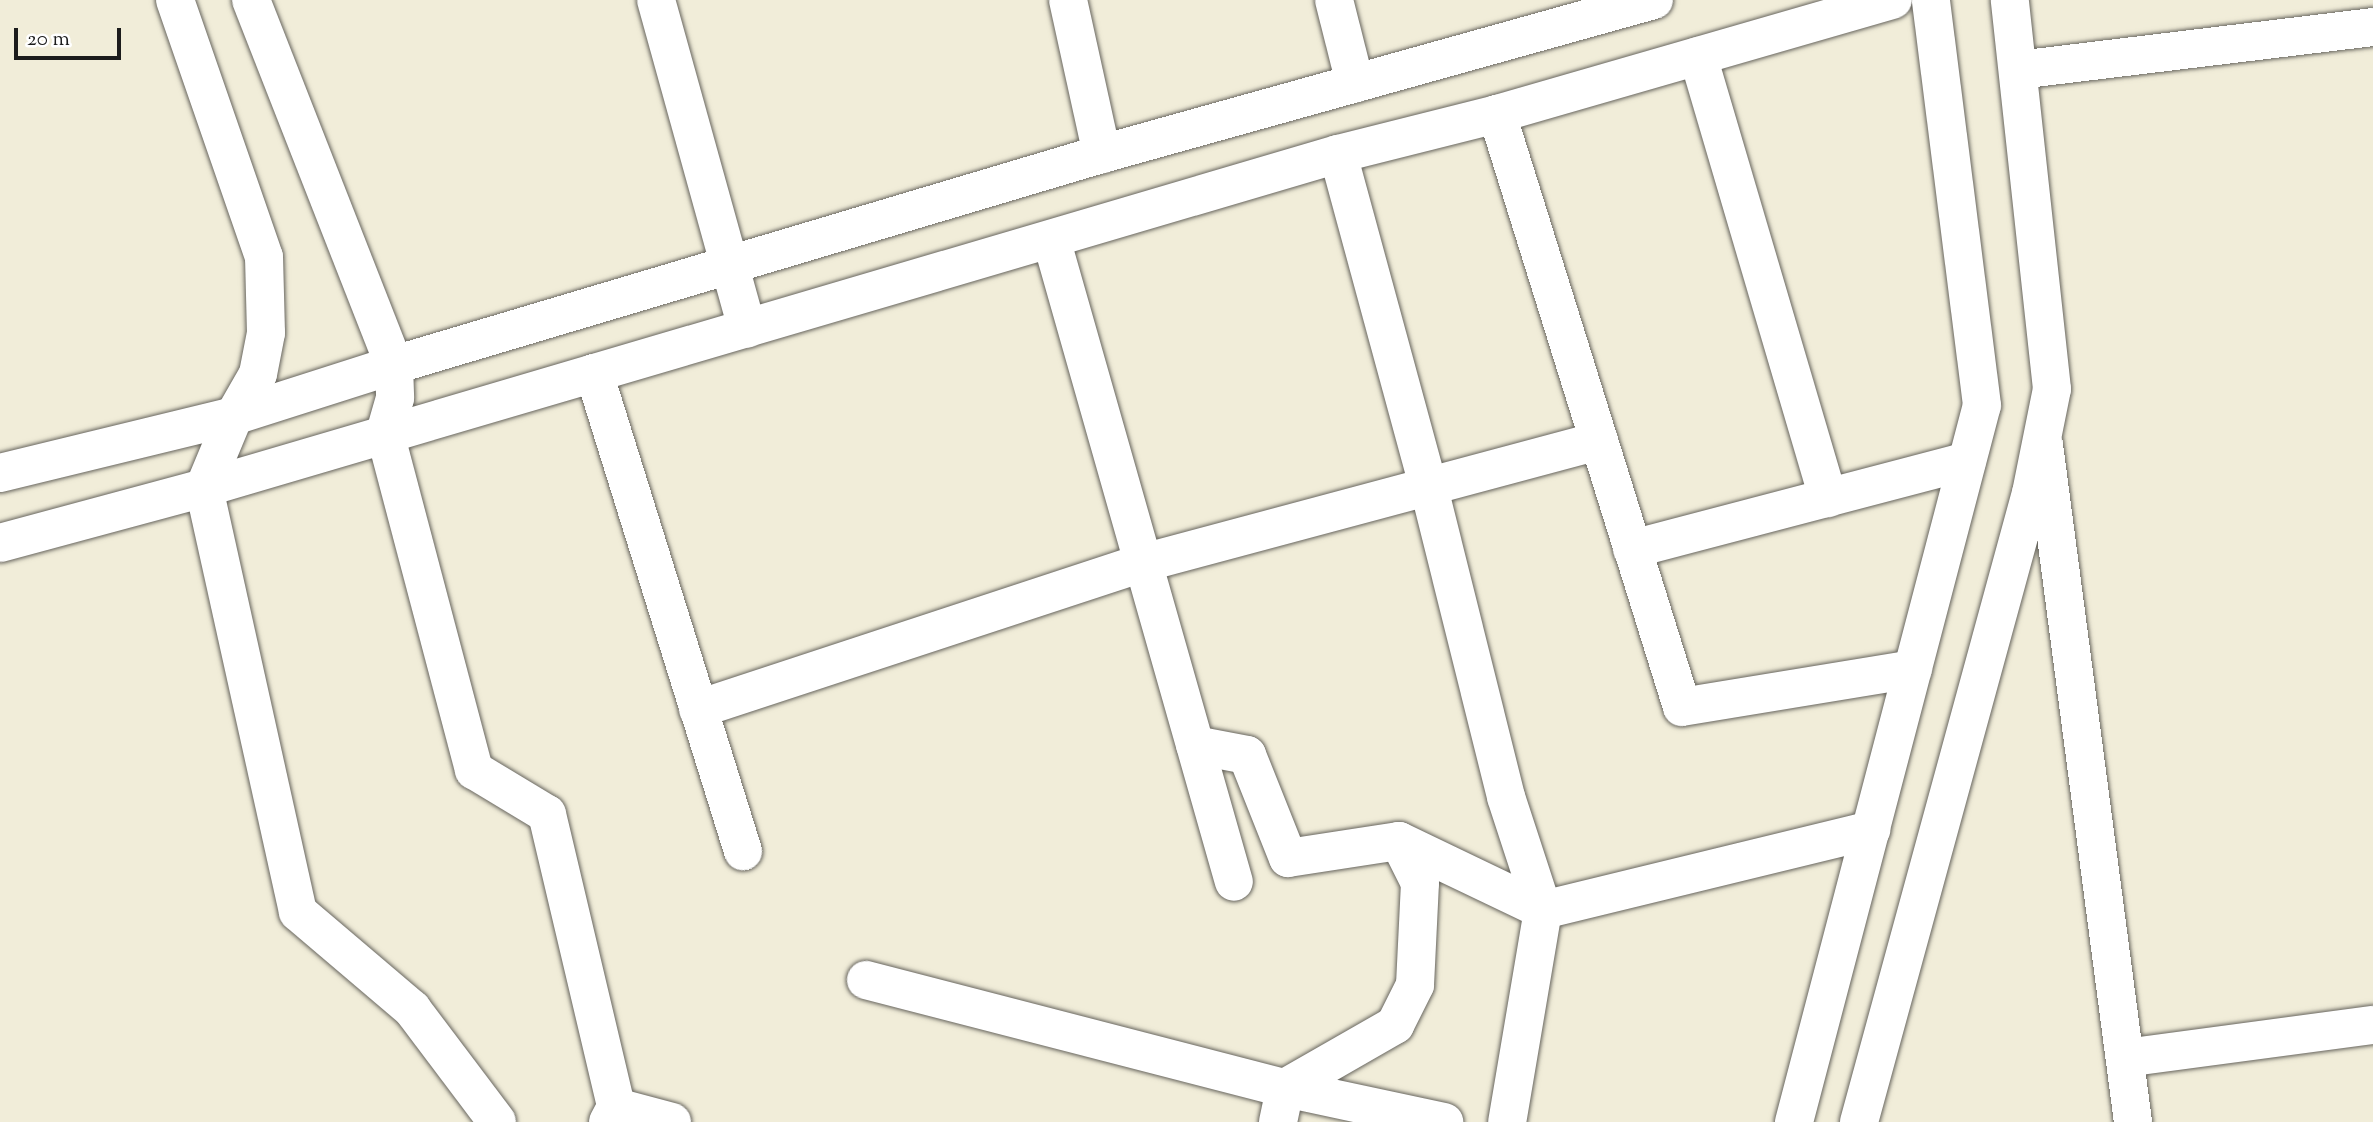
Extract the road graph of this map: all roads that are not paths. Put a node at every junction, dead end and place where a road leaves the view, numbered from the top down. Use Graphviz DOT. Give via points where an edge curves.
graph roads {
  1 [pos="175,0"];
  2 [pos="251,0"];
  3 [pos="656,0"];
  4 [pos="1068,0"];
  5 [pos="1334,0"];
  6 [pos="1654,0"];
  7 [pos="1893,0"];
  8 [pos="1931,0"];
  9 [pos="2010,0"];
  10 [pos="1578,10"];
  11 [pos="2373,27"];
  12 [pos="1698,56"];
  13 [pos="2018,70"];
  14 [pos="1355,83"];
  15 [pos="1497,114"];
  16 [pos="1102,154"];
  17 [pos="1338,154"];
  18 [pos="1052,242"];
  19 [pos="731,265"];
  20 [pos="747,329"];
  21 [pos="394,365"];
  22 [pos="594,373"];
  23 [pos="234,416"];
  24 [pos="385,433"];
  25 [pos="2042,436"];
  26 [pos="1599,441"];
  27 [pos="1967,461"];
  28 [pos="0,473"];
  29 [pos="204,488"];
  30 [pos="1429,488"];
  31 [pos="1828,498"];
  32 [pos="0,543"];
  33 [pos="1632,549"];
  34 [pos="1143,563"];
  35 [pos="1913,669"];
  36 [pos="698,709"];
  37 [pos="1195,745"];
  38 [pos="1871,830"];
  39 [pos="1399,841"];
  40 [pos="743,851"];
  41 [pos="1234,882"];
  42 [pos="1543,910"];
  43 [pos="866,979"];
  44 [pos="2373,1025"];
  45 [pos="2125,1058"];
  46 [pos="1281,1105"];
  47 [pos="612,1114"];
  48 [pos="497,1122"];
  49 [pos="672,1122"];
  50 [pos="1444,1122"];
  51 [pos="1507,1122"];
  52 [pos="1794,1122"];
  53 [pos="1859,1122"];
  54 [pos="2133,1122"];
  1 -- 23 [label="street" via="264,257 266,333 258,374"];
  2 -- 21 [label="street"];
  3 -- 19 [label="street"];
  4 -- 16 [label="street"];
  5 -- 14 [label="street"];
  6 -- 10 [label="street"];
  7 -- 12 [label="street"];
  8 -- 27 [label="street" via="1982,405"];
  9 -- 13 [label="street"];
  10 -- 14 [label="street"];
  11 -- 13 [label="street"];
  12 -- 15 [label="street"];
  12 -- 31 [label="street"];
  13 -- 25 [label="street" via="2052,389"];
  14 -- 16 [label="street"];
  15 -- 17 [label="street"];
  15 -- 26 [label="street"];
  16 -- 19 [label="street"];
  17 -- 18 [label="street"];
  17 -- 30 [label="street"];
  18 -- 20 [label="street"];
  18 -- 34 [label="street"];
  19 -- 20 [label="street"];
  19 -- 21 [label="street"];
  20 -- 22 [label="street"];
  21 -- 23 [label="street"];
  21 -- 24 [label="street" via="395,398"];
  22 -- 24 [label="street"];
  22 -- 36 [label="street"];
  23 -- 28 [label="street"];
  23 -- 29 [label="street"];
  24 -- 29 [label="street"];
  24 -- 47 [label="street" via="474,770 547,814"];
  25 -- 45 [label="street"];
  25 -- 53 [label="street" via="2031,493"];
  26 -- 30 [label="street"];
  26 -- 33 [label="street"];
  27 -- 31 [label="street"];
  27 -- 35 [label="street"];
  29 -- 32 [label="street"];
  29 -- 48 [label="street" via="298,912 412,1009"];
  30 -- 34 [label="street"];
  30 -- 42 [label="street" via="1506,797"];
  31 -- 33 [label="street"];
  33 -- 35 [label="street" via="1682,707"];
  34 -- 36 [label="street"];
  34 -- 37 [label="street"];
  35 -- 38 [label="street"];
  36 -- 40 [label="street"];
  37 -- 39 [label="street" via="1247,755 1287,859"];
  37 -- 41 [label="street"];
  38 -- 42 [label="street"];
  38 -- 52 [label="street"];
  39 -- 42 [label="street"];
  39 -- 46 [label="street" via="1420,883 1415,985 1395,1025"];
  42 -- 51 [label="street"];
  43 -- 46 [label="street"];
  44 -- 45 [label="street"];
  45 -- 54 [label="street"];
  46 -- 50 [label="street"];
  47 -- 49 [label="street"];
}
